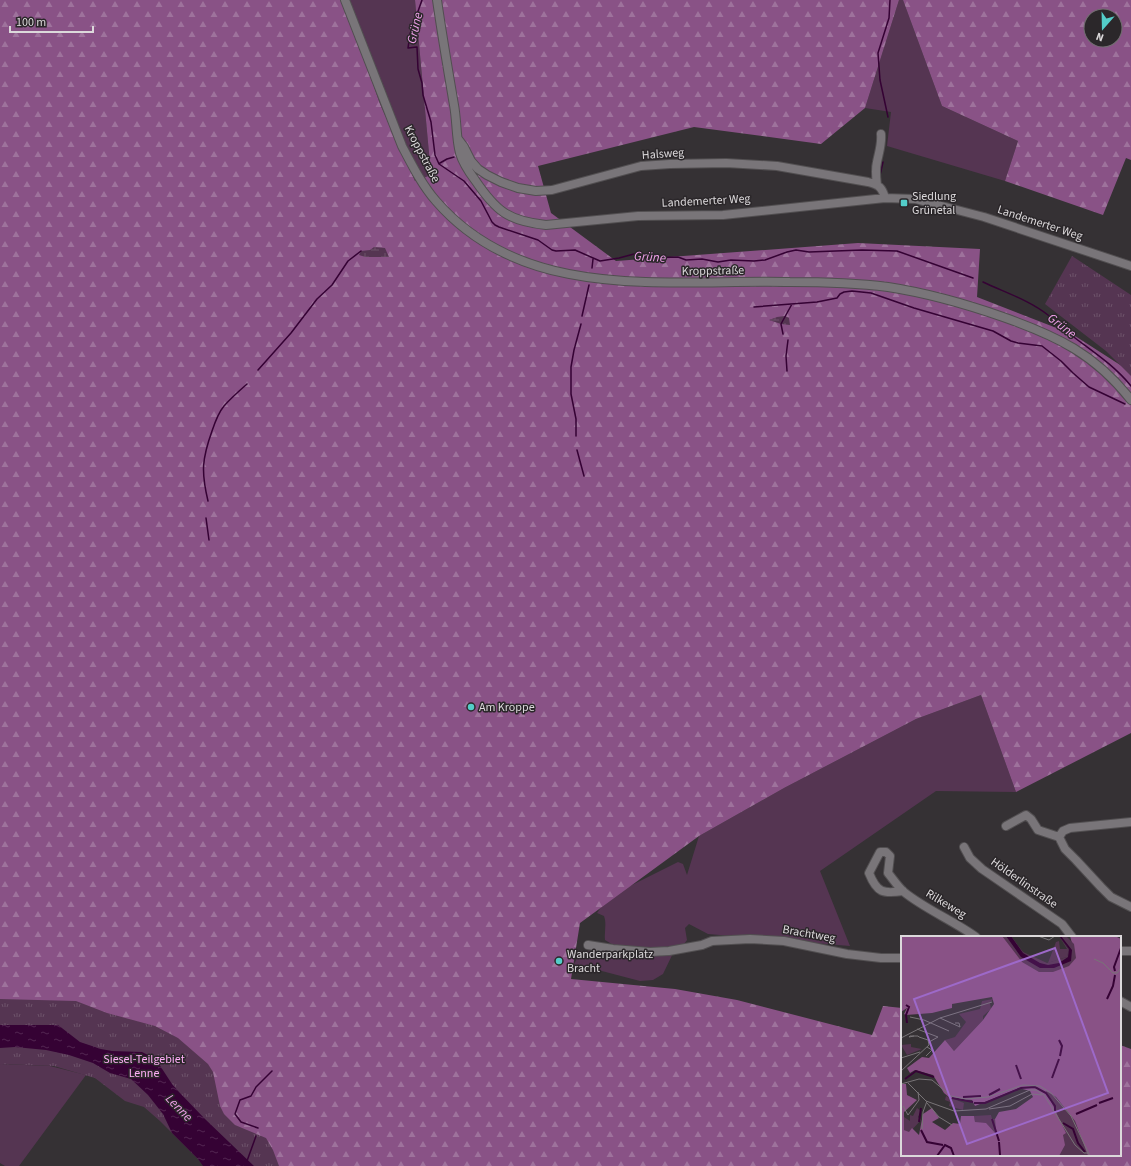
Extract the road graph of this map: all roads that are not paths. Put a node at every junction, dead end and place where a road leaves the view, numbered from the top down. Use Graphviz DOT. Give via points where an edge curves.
graph roads {
  1 [pos="344,0"];
  2 [pos="437,0"];
  3 [pos="881,134"];
  4 [pos="458,138"];
  5 [pos="877,185"];
  6 [pos="885,198"];
  7 [pos="1131,266"];
  8 [pos="1131,400"];
  9 [pos="1131,822"];
  10 [pos="1006,826"];
  11 [pos="1059,837"];
  12 [pos="964,847"];
  13 [pos="903,892"];
  14 [pos="1131,907"];
  15 [pos="974,936"];
  16 [pos="1071,936"];
  17 [pos="588,945"];
  18 [pos="1131,951"];
  19 [pos="1121,952"];
  20 [pos="901,958"];
  21 [pos="1121,1002"];
  22 [pos="1131,1007"];
  1 -- 8 [label="street, Kroppstraße" via="412,166 426,188 450,216 495,250 557,272 600,279 694,284 861,284 921,293 981,309 1061,341 1103,369"];
  2 -- 4 [label="street, Landemerter Weg"];
  3 -- 5 [label="street" via="882,142 876,163"];
  4 -- 5 [label="street, Halsweg" via="478,169 501,182 536,191 552,190 641,166 726,163 777,166"];
  4 -- 6 [label="street, Landemerter Weg" via="462,159 492,203 514,218 531,223 546,225 638,216 723,214"];
  5 -- 6 [label="street" via="883,190"];
  6 -- 7 [label="street, Landemerter Weg" via="915,199 984,217"];
  9 -- 11 [label="street" via="1070,828 1063,831"];
  10 -- 11 [label="street" via="1026,816 1038,830"];
  11 -- 14 [label="street" via="1065,849 1111,897"];
  12 -- 16 [label="street, Hölderlinstraße" via="970,858 982,869 1062,924"];
  13 -- 13 [label="street, Rilkeweg" via="884,892 873,883 869,873 880,852 886,852 890,856 888,873"];
  13 -- 15 [label="street, Rilkeweg"];
  17 -- 20 [label="street, Brachtweg" via="613,950 650,952 684,949 712,941 750,939 784,941 847,954"];
  18 -- 19 [label="street"];
  21 -- 22 [label="street"];
}
